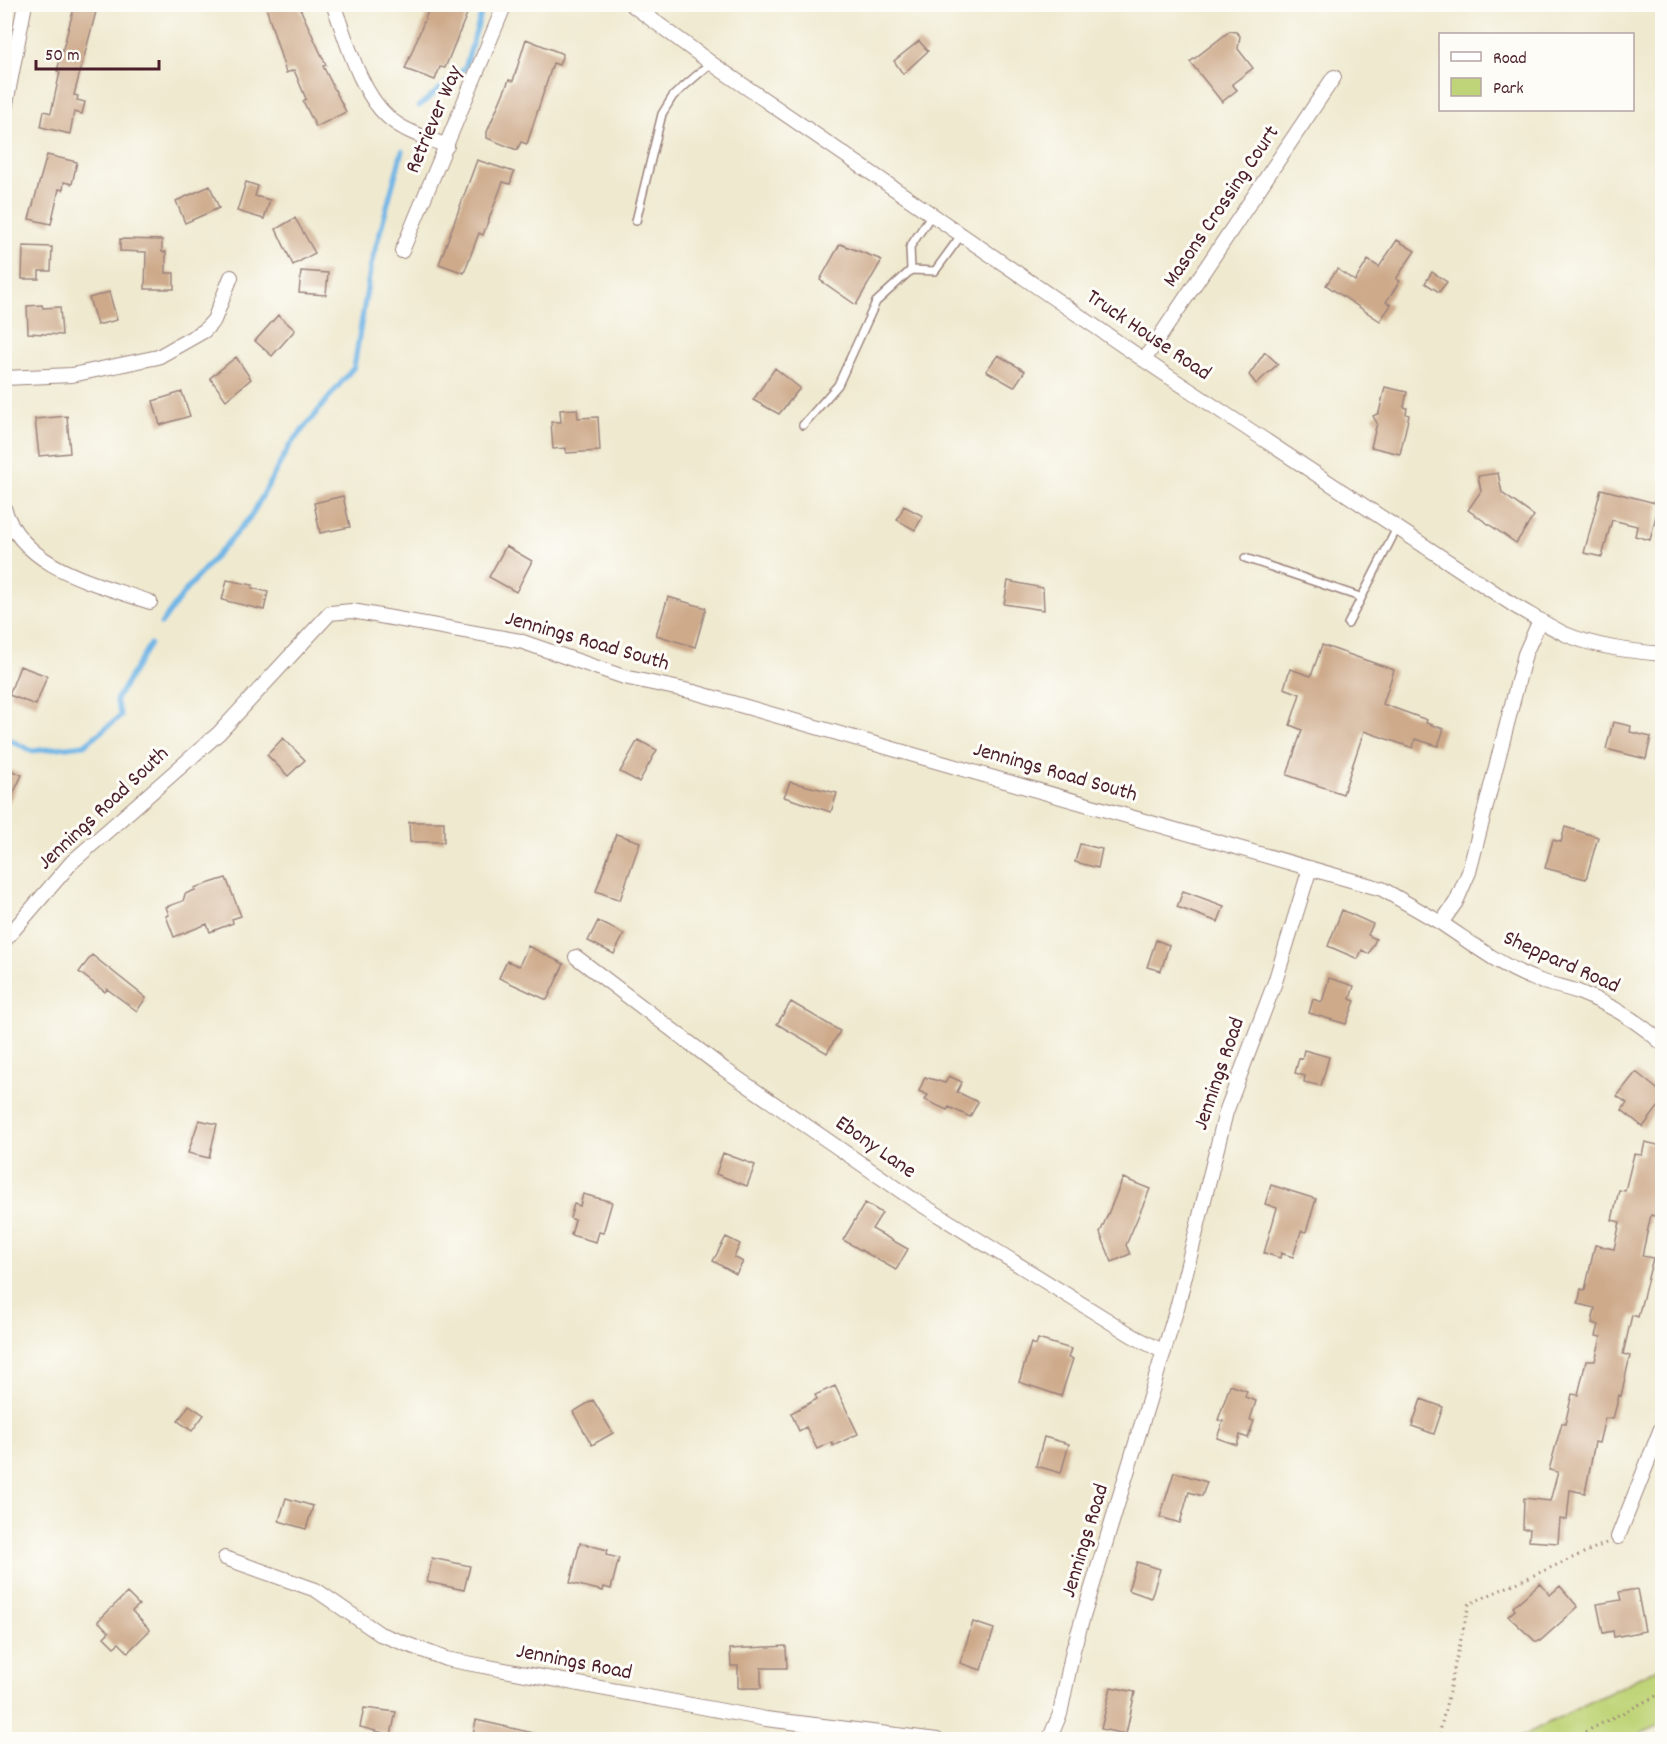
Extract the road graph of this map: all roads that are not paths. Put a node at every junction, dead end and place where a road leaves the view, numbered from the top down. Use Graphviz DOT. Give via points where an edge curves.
graph roads {
  1 [pos="25,4"];
  2 [pos="333,4"];
  3 [pos="505,4"];
  4 [pos="631,4"];
  5 [pos="711,63"];
  6 [pos="1334,77"];
  7 [pos="4,114"];
  8 [pos="447,147"];
  9 [pos="932,214"];
  10 [pos="636,221"];
  11 [pos="962,234"];
  12 [pos="402,251"];
  13 [pos="911,270"];
  14 [pos="231,277"];
  15 [pos="1144,360"];
  16 [pos="4,378"];
  17 [pos="803,424"];
  18 [pos="4,508"];
  19 [pos="1396,530"];
  20 [pos="1245,558"];
  21 [pos="1360,597"];
  22 [pos="150,602"];
  23 [pos="1540,620"];
  24 [pos="1348,624"];
  25 [pos="1662,654"];
  26 [pos="1310,868"];
  27 [pos="1441,923"];
  28 [pos="4,941"];
  29 [pos="576,957"];
  30 [pos="1662,1043"];
  31 [pos="1164,1352"];
  32 [pos="1662,1426"];
  33 [pos="1618,1537"];
  34 [pos="225,1558"];
  35 [pos="937,1740"];
  36 [pos="1049,1740"];
  1 -- 7 [label="street"];
  2 -- 8 [label="street" via="363,80 387,116 401,127"];
  3 -- 8 [label="street, Retriever Way"];
  4 -- 5 [label="street, Truck House Road"];
  5 -- 9 [label="street, Truck House Road"];
  5 -- 10 [label="lane" via="673,96 662,114"];
  6 -- 15 [label="street, Masons Crossing Court"];
  8 -- 12 [label="street, Retriever Way"];
  9 -- 11 [label="street, Truck House Road"];
  9 -- 13 [label="lane" via="910,247"];
  11 -- 13 [label="lane" via="935,271"];
  11 -- 15 [label="street, Truck House Road"];
  13 -- 17 [label="lane" via="876,302 838,385"];
  14 -- 16 [label="street" via="214,320 204,331 158,357 72,375"];
  15 -- 19 [label="street, Truck House Road"];
  18 -- 22 [label="street" via="10,526 29,549 55,567"];
  19 -- 21 [label="lane"];
  19 -- 23 [label="street, Truck House Road"];
  20 -- 21 [label="lane"];
  21 -- 24 [label="lane"];
  23 -- 25 [label="street, Truck House Road" via="1591,643"];
  23 -- 27 [label="street" via="1525,654 1469,872 1456,902"];
  26 -- 27 [label="street" via="1382,889"];
  26 -- 28 [label="street, Jennings Road South" via="694,692 624,677 520,642 352,611 330,613 219,733 72,862"];
  26 -- 31 [label="street, Jennings Road" via="1275,982 1226,1112"];
  27 -- 30 [label="street, Sheppard Road" via="1499,962 1604,1004 1639,1023"];
  29 -- 31 [label="street, Ebony Lane" via="724,1069 911,1198"];
  31 -- 36 [label="street, Jennings Road" via="1073,1650 1060,1714"];
  32 -- 33 [label="street"];
  34 -- 35 [label="street, Jennings Road" via="316,1590 380,1634 446,1659 766,1719"];
}
